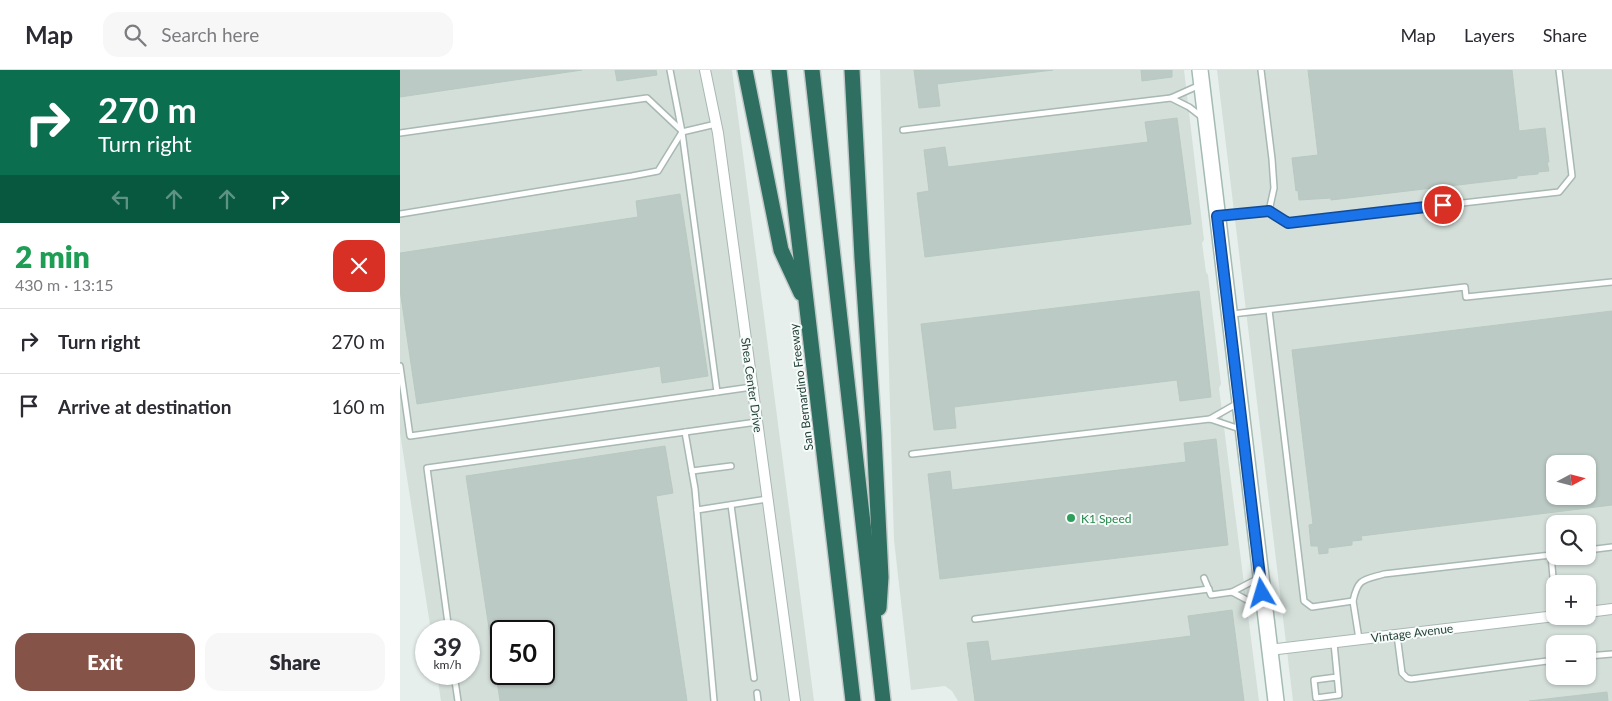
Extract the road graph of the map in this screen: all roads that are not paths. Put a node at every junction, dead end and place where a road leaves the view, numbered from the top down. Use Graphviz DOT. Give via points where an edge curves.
graph roads {
  1 [pos="670,70"];
  2 [pos="705,70"];
  3 [pos="745,70"];
  4 [pos="779,70"];
  5 [pos="812,70"];
  6 [pos="852,70"];
  7 [pos="1262,70"];
  8 [pos="1559,70"];
  9 [pos="1201,77"];
  10 [pos="1171,98"];
  11 [pos="1206,121"];
  12 [pos="716,124"];
  13 [pos="903,130"];
  14 [pos="682,132"];
  15 [pos="400,133"];
  16 [pos="1269,211"];
  17 [pos="400,214"];
  18 [pos="1217,216"];
  19 [pos="1612,282"];
  20 [pos="807,307"];
  21 [pos="1269,310"];
  22 [pos="1229,314"];
  23 [pos="400,366"];
  24 [pos="752,387"];
  25 [pos="717,392"];
  26 [pos="1240,402"];
  27 [pos="1210,419"];
  28 [pos="757,422"];
  29 [pos="1243,429"];
  30 [pos="685,432"];
  31 [pos="912,454"];
  32 [pos="731,466"];
  33 [pos="692,471"];
  34 [pos="767,499"];
  35 [pos="730,505"];
  36 [pos="697,510"];
  37 [pos="1612,547"];
  38 [pos="1596,549"];
  39 [pos="1546,555"];
  40 [pos="1261,577"];
  41 [pos="1204,578"];
  42 [pos="1209,589"];
  43 [pos="1232,592"];
  44 [pos="1353,602"];
  45 [pos="1264,609"];
  46 [pos="1612,609"];
  47 [pos="1596,611"];
  48 [pos="1546,617"];
  49 [pos="976,619"];
  50 [pos="447,620"];
  51 [pos="1397,635"];
  52 [pos="1359,639"];
  53 [pos="1334,642"];
  54 [pos="1269,650"];
  55 [pos="877,652"];
  56 [pos="1612,654"];
  57 [pos="1596,655"];
  58 [pos="1546,661"];
  59 [pos="1337,677"];
  60 [pos="754,678"];
  61 [pos="456,685"];
  62 [pos="757,693"];
  63 [pos="458,701"];
  64 [pos="714,701"];
  65 [pos="758,701"];
  66 [pos="795,701"];
  67 [pos="853,701"];
  68 [pos="883,701"];
  69 [pos="1276,701"];
  1 -- 14 [label="lane"];
  2 -- 12 [label="street, Shea Center Drive"];
  3 -- 20 [label="highway" via="781,250"];
  4 -- 20 [label="highway, San Bernardino Freeway"];
  5 -- 55 [label="highway"];
  6 -- 55 [label="highway" via="881,577"];
  7 -- 16 [label="lane" via="1274,188"];
  8 -- 16 [label="lane" via="1572,176 1559,192 1288,223"];
  9 -- 10 [label="lane"];
  9 -- 11 [label="main road"];
  10 -- 11 [label="lane"];
  10 -- 13 [label="lane"];
  11 -- 18 [label="main road"];
  12 -- 14 [label="lane"];
  12 -- 24 [label="street, Shea Center Drive"];
  14 -- 15 [label="lane" via="647,98"];
  14 -- 17 [label="lane" via="658,170"];
  14 -- 25 [label="lane"];
  16 -- 18 [label="lane"];
  18 -- 22 [label="main road"];
  19 -- 21 [label="lane" via="1466,297 1465,288"];
  20 -- 67 [label="highway, San Bernardino Freeway"];
  21 -- 22 [label="lane"];
  21 -- 44 [label="lane" via="1304,601 1312,607"];
  22 -- 26 [label="main road"];
  23 -- 25 [label="lane" via="410,436"];
  24 -- 25 [label="lane"];
  24 -- 28 [label="street, Shea Center Drive"];
  26 -- 27 [label="lane"];
  26 -- 29 [label="main road"];
  27 -- 29 [label="lane"];
  27 -- 31 [label="lane"];
  28 -- 30 [label="lane"];
  28 -- 34 [label="street, Shea Center Drive"];
  29 -- 40 [label="main road"];
  30 -- 33 [label="lane"];
  30 -- 50 [label="lane" via="427,468"];
  32 -- 33 [label="lane"];
  33 -- 36 [label="lane"];
  34 -- 35 [label="lane"];
  34 -- 66 [label="street, Shea Center Drive"];
  35 -- 36 [label="lane"];
  35 -- 60 [label="lane"];
  36 -- 64 [label="lane"];
  37 -- 38 [label="lane"];
  39 -- 44 [label="lane" via="1384,574 1362,580"];
  40 -- 43 [label="lane"];
  40 -- 45 [label="main road"];
  41 -- 42 [label="lane"];
  42 -- 43 [label="lane" via="1212,595"];
  42 -- 49 [label="lane"];
  43 -- 45 [label="lane"];
  44 -- 52 [label="lane"];
  45 -- 54 [label="main road"];
  46 -- 47 [label="street"];
  48 -- 51 [label="street, Vintage Avenue"];
  51 -- 52 [label="street, Vintage Avenue"];
  51 -- 58 [label="lane" via="1402,673 1411,679"];
  52 -- 53 [label="street, Vintage Avenue"];
  53 -- 54 [label="street, Vintage Avenue"];
  53 -- 59 [label="lane"];
  54 -- 69 [label="main road"];
  55 -- 68 [label="highway"];
  56 -- 57 [label="lane"];
  59 -- 59 [label="lane" via="1339,695 1316,698 1314,680"];
  61 -- 63 [label="lane"];
  62 -- 65 [label="lane"];
}
